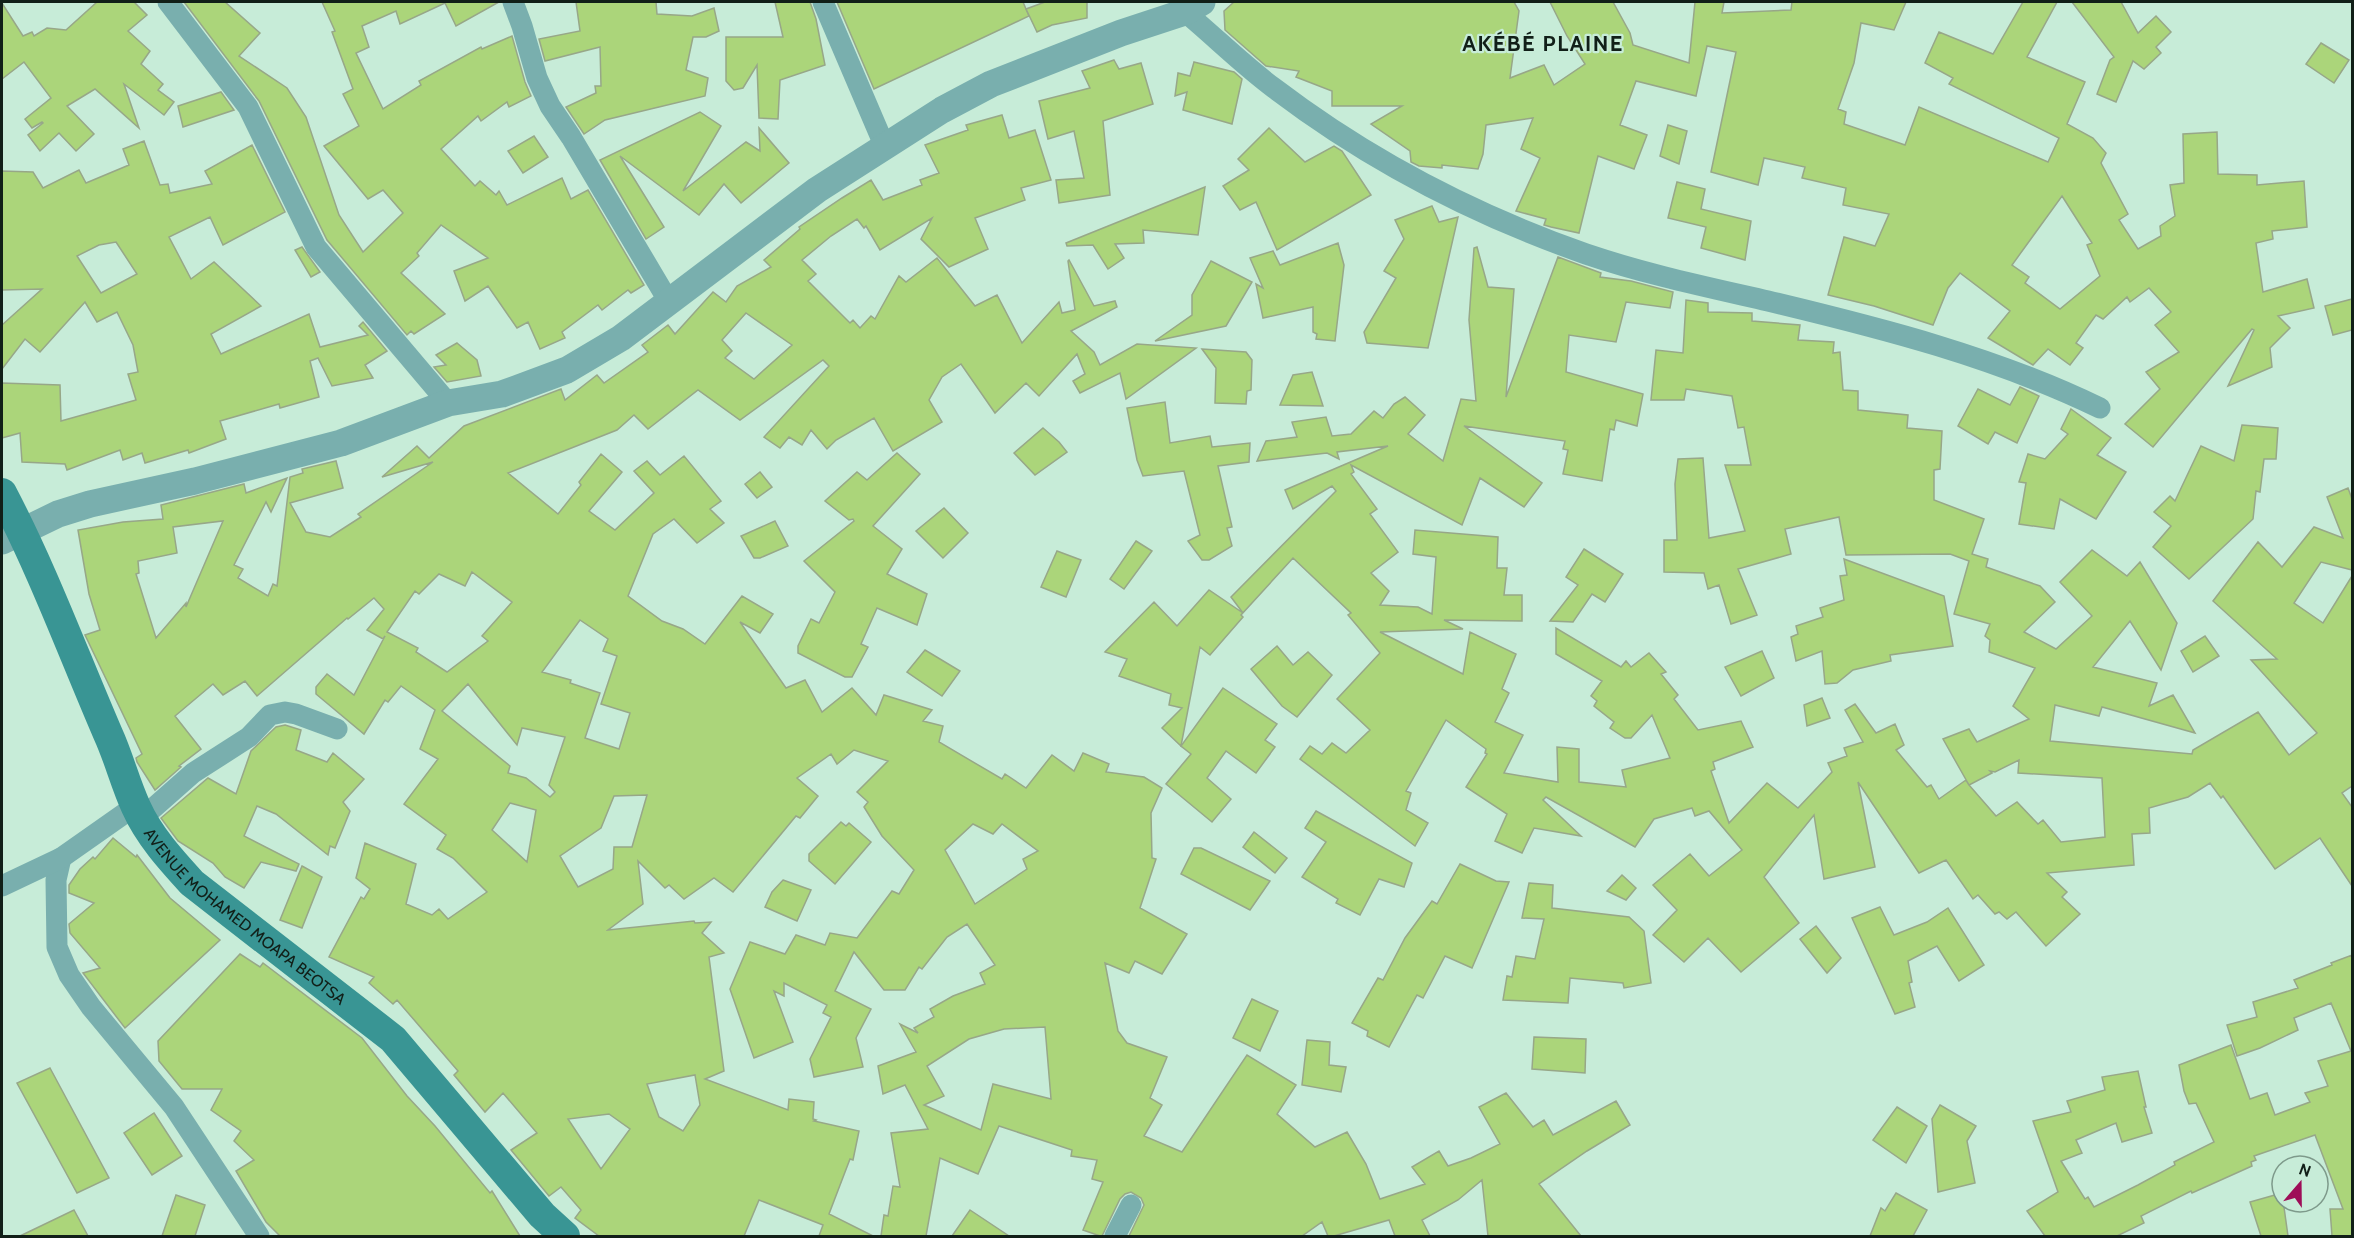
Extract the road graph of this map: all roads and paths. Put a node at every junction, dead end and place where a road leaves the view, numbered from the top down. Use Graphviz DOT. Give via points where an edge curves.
graph roads {
  1 [pos="168,2"];
  2 [pos="513,2"];
  3 [pos="823,2"];
  4 [pos="1194,7"];
  5 [pos="885,147"];
  6 [pos="669,302"];
  7 [pos="448,403"];
  8 [pos="2100,408"];
  9 [pos="2,493"];
  10 [pos="12,536"];
  11 [pos="337,729"];
  12 [pos="139,812"];
  13 [pos="61,858"];
  14 [pos="2,886"];
  15 [pos="1131,1205"];
  16 [pos="259,1236"];
  17 [pos="565,1236"];
  18 [pos="1115,1236"];
  1 -- 7 [label="street" via="248,107 316,247"];
  2 -- 6 [label="street" via="550,106"];
  3 -- 5 [label="street"];
  4 -- 5 [label="street" via="991,84"];
  4 -- 8 [label="street" via="1273,88 1420,184 1489,217 1587,254 1985,360"];
  5 -- 6 [label="street" via="817,190"];
  6 -- 7 [label="street" via="621,338 567,370 502,394"];
  7 -- 10 [label="street" via="341,443 90,504"];
  9 -- 10 [label="main road, AVENUE MOHAMED MOAPA BEOTSA"];
  10 -- 12 [label="main road, AVENUE MOHAMED MOAPA BEOTSA" via="61,616"];
  11 -- 12 [label="street" via="296,714 270,715 249,738"];
  12 -- 13 [label="street"];
  12 -- 17 [label="main road, AVENUE MOHAMED MOAPA BEOTSA" via="164,853 192,883 393,1039 542,1215"];
  13 -- 14 [label="street"];
  13 -- 16 [label="street" via="56,880 57,947 69,975 174,1107"];
  15 -- 18 [label="street"];
}
